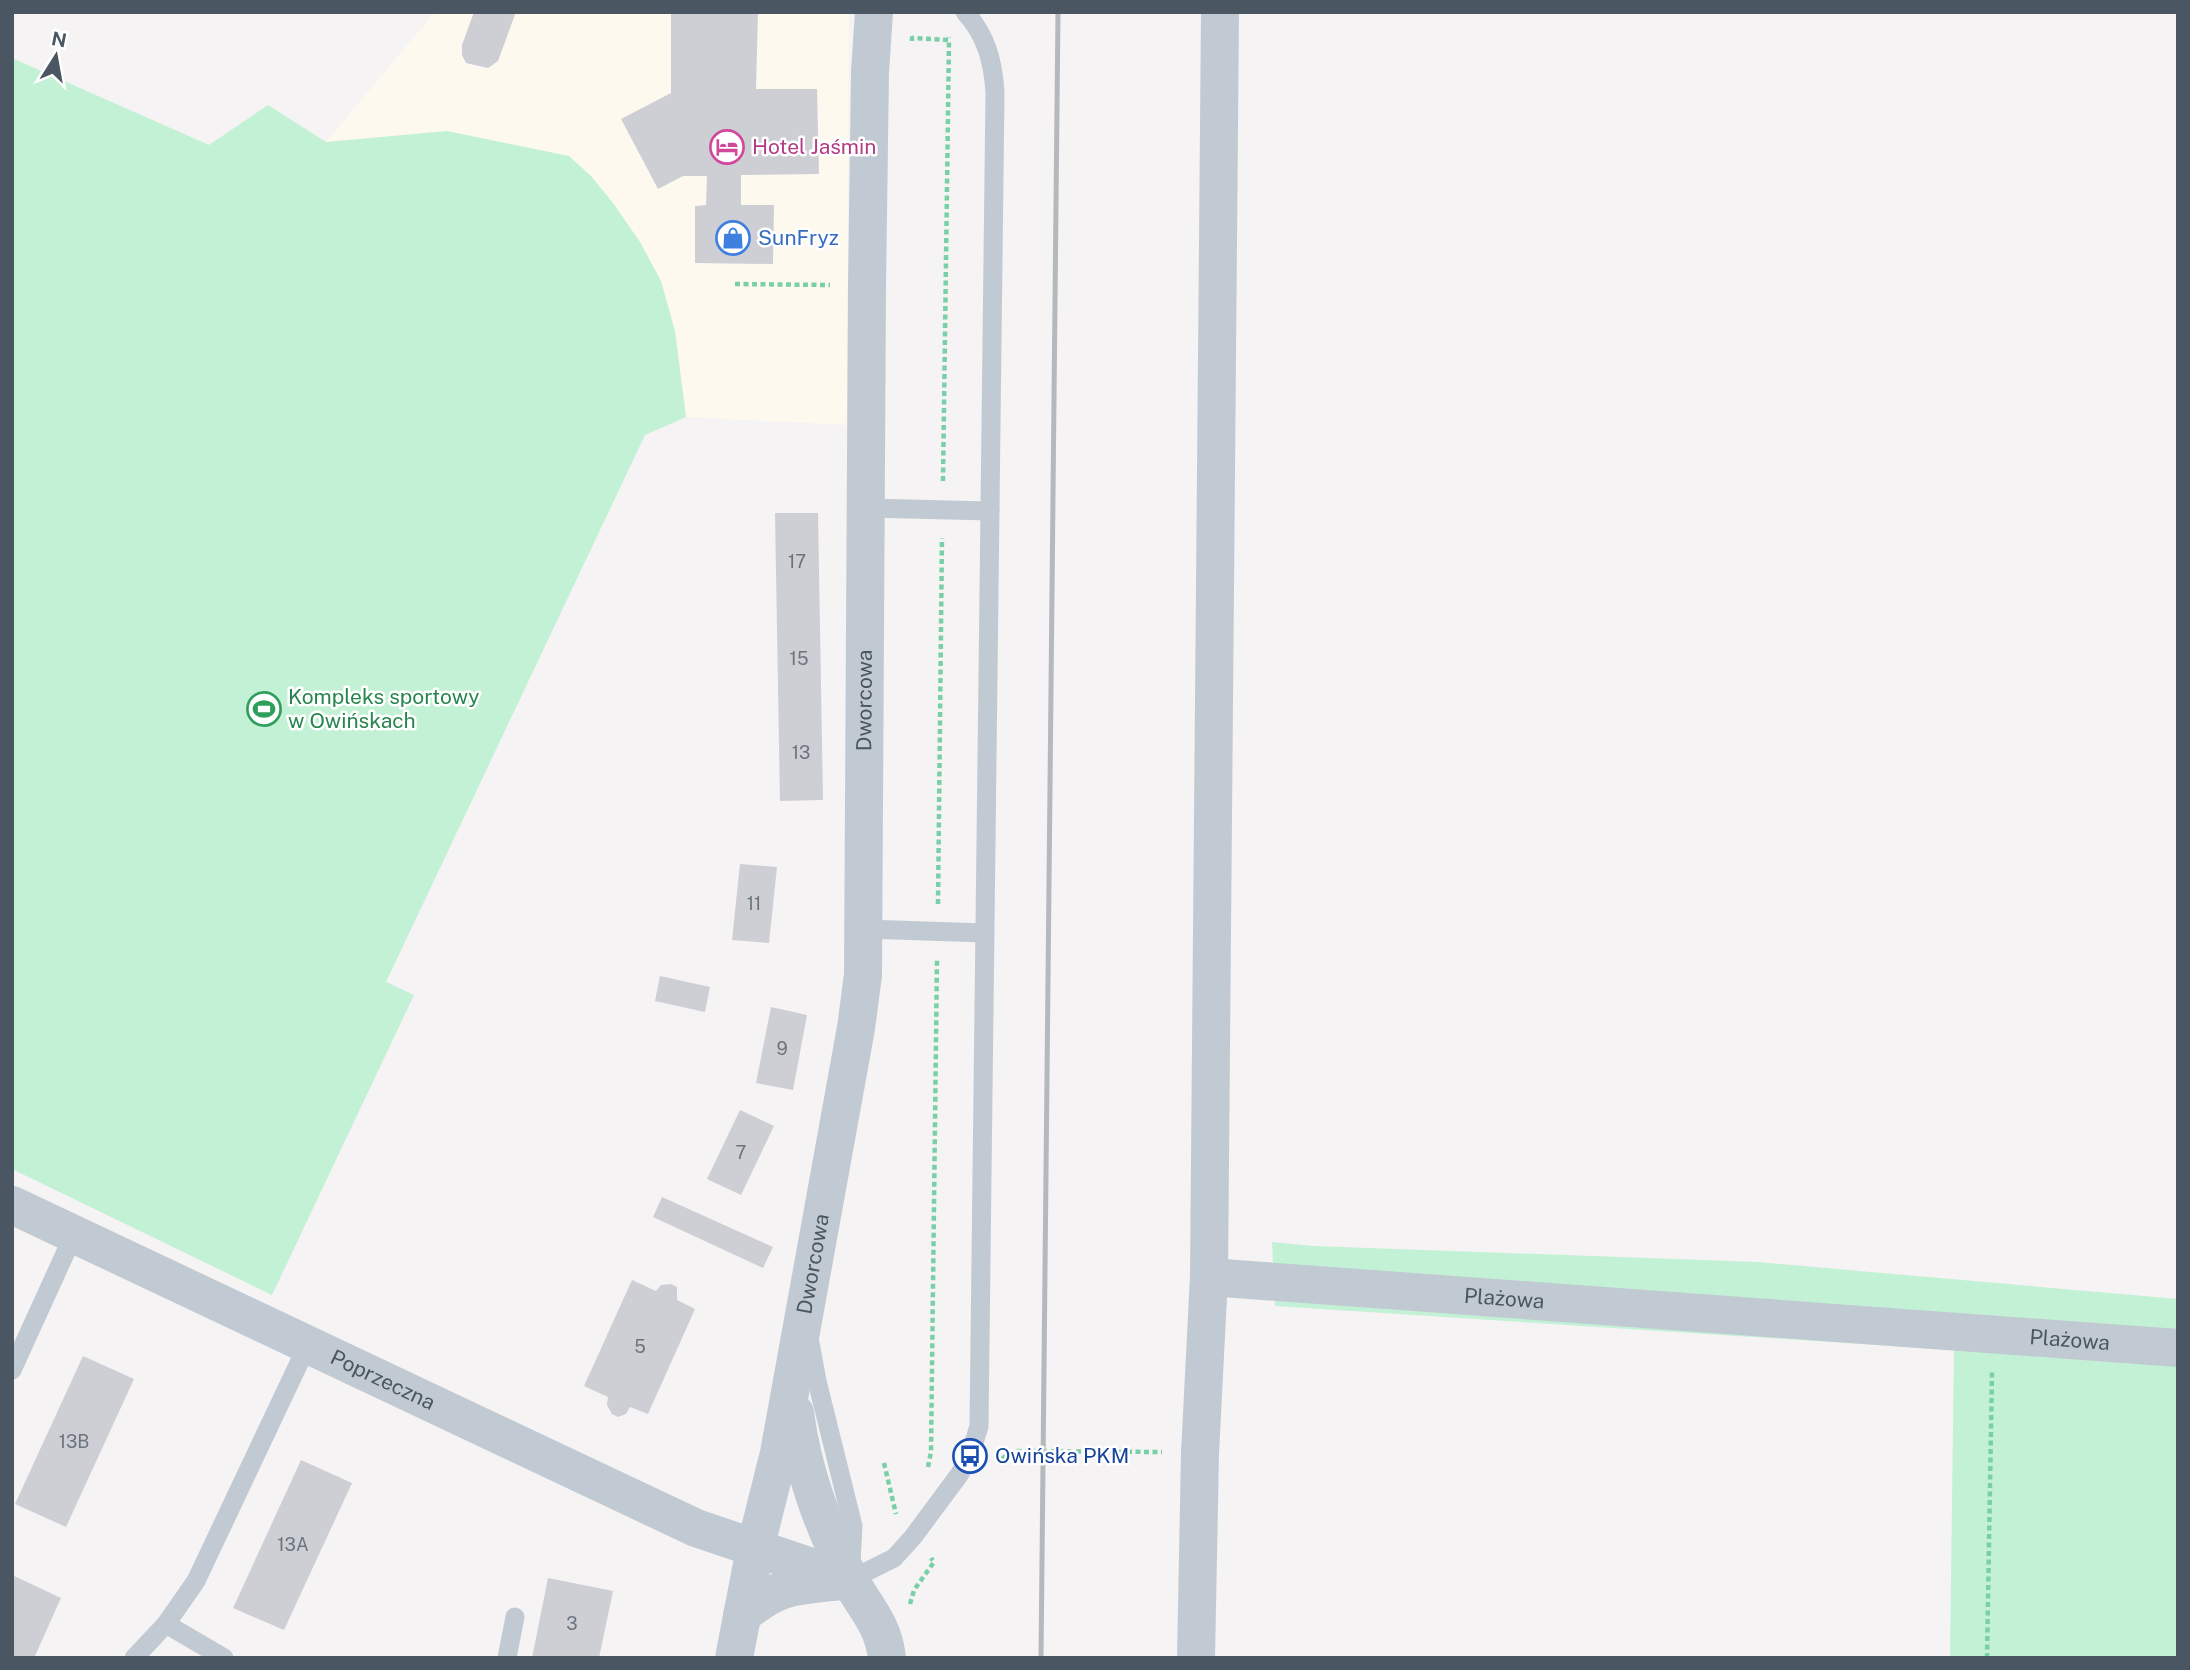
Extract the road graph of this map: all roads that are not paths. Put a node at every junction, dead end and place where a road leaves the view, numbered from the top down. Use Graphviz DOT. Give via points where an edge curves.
graph roads {
  1 [pos="874,12"];
  2 [pos="965,12"];
  3 [pos="1220,12"];
  4 [pos="867,508"];
  5 [pos="990,511"];
  6 [pos="865,929"];
  7 [pos="985,933"];
  8 [pos="12,1205"];
  9 [pos="74,1234"];
  10 [pos="1209,1277"];
  11 [pos="805,1309"];
  12 [pos="308,1344"];
  13 [pos="2178,1348"];
  14 [pos="12,1370"];
  15 [pos="791,1383"];
  16 [pos="755,1549"];
  17 [pos="850,1580"];
  18 [pos="742,1615"];
  19 [pos="515,1617"];
  20 [pos="166,1624"];
  21 [pos="134,1658"];
  22 [pos="224,1658"];
  23 [pos="508,1658"];
  24 [pos="734,1658"];
  25 [pos="887,1658"];
  26 [pos="1196,1658"];
  1 -- 4 [label="street, Dworcowa"];
  2 -- 5 [label="lane" via="987,45 995,92"];
  3 -- 10 [label="street"];
  4 -- 5 [label="lane"];
  4 -- 6 [label="street, Dworcowa"];
  5 -- 7 [label="lane"];
  6 -- 7 [label="lane"];
  6 -- 11 [label="street, Dworcowa" via="859,1008"];
  7 -- 17 [label="lane" via="980,1412 976,1440 947,1494 913,1537 894,1558"];
  8 -- 9 [label="street, Poprzeczna"];
  9 -- 12 [label="street, Poprzeczna"];
  9 -- 14 [label="lane"];
  10 -- 13 [label="street, Plażowa"];
  10 -- 26 [label="street"];
  11 -- 15 [label="street, Dworcowa"];
  11 -- 17 [label="lane" via="817,1381 853,1526"];
  12 -- 16 [label="street, Poprzeczna" via="696,1528"];
  12 -- 20 [label="lane" via="196,1581"];
  15 -- 16 [label="street, Dworcowa"];
  15 -- 17 [label="street, Dworcowa" via="809,1485"];
  16 -- 17 [label="street"];
  16 -- 18 [label="street, Dworcowa"];
  17 -- 18 [label="street" via="788,1587 764,1597"];
  17 -- 25 [label="street, Dworcowa" via="879,1626"];
  18 -- 24 [label="street, Dworcowa"];
  19 -- 23 [label="lane"];
  20 -- 21 [label="lane"];
  20 -- 22 [label="lane"];
}
